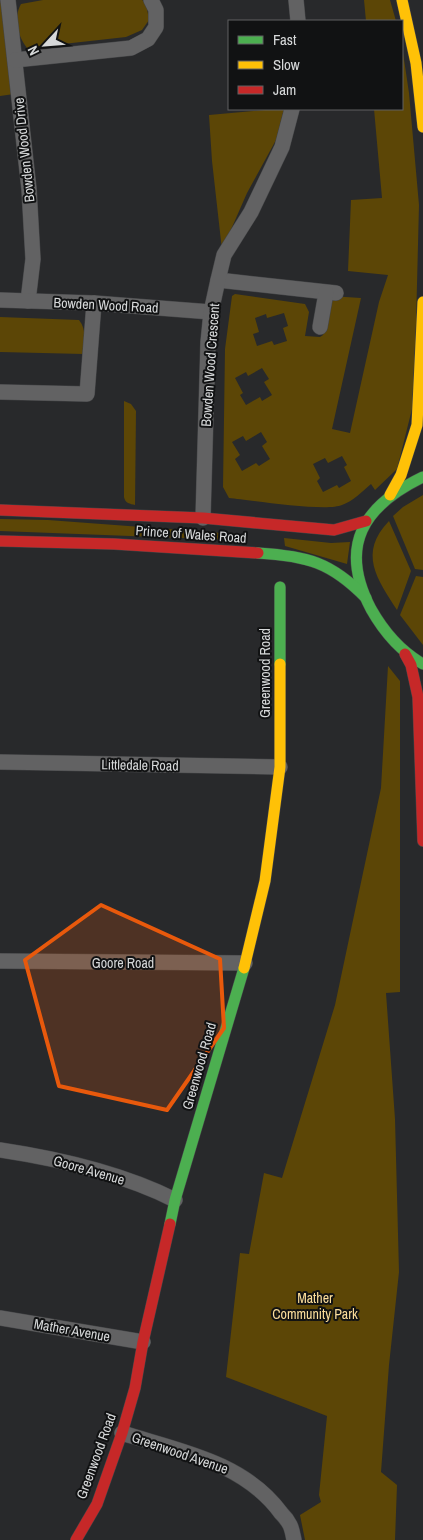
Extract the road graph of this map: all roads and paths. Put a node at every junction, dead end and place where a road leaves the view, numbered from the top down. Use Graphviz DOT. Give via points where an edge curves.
graph roads {
  1 [pos="8,0"];
  2 [pos="151,0"];
  3 [pos="296,0"];
  4 [pos="402,0"];
  5 [pos="298,20"];
  6 [pos="15,60"];
  7 [pos="292,110"];
  8 [pos="423,127"];
  9 [pos="218,280"];
  10 [pos="0,300"];
  11 [pos="28,301"];
  12 [pos="423,302"];
  13 [pos="94,303"];
  14 [pos="211,312"];
  15 [pos="320,328"];
  16 [pos="0,392"];
  17 [pos="423,477"];
  18 [pos="390,495"];
  19 [pos="0,510"];
  20 [pos="203,518"];
  21 [pos="366,521"];
  22 [pos="0,541"];
  23 [pos="280,587"];
  24 [pos="366,598"];
  25 [pos="405,654"];
  26 [pos="423,664"];
  27 [pos="0,762"];
  28 [pos="280,767"];
  29 [pos="423,841"];
  30 [pos="0,961"];
  31 [pos="245,963"];
  32 [pos="0,1150"];
  33 [pos="175,1200"];
  34 [pos="0,1318"];
  35 [pos="143,1342"];
  36 [pos="122,1433"];
  37 [pos="76,1540"];
  38 [pos="294,1540"];
  1 -- 6 [label="street, Bowden Wood Drive"];
  2 -- 6 [label="street" via="156,10 156,26 148,39 130,48"];
  3 -- 5 [label="street"];
  4 -- 8 [label="main road" via="420,92"];
  6 -- 11 [label="street, Bowden Wood Drive" via="33,259"];
  7 -- 9 [label="street, Bowden Wood Crescent" via="282,147 251,212 224,255"];
  9 -- 14 [label="street, Bowden Wood Crescent"];
  9 -- 15 [label="street" via="331,293"];
  10 -- 11 [label="street, Bowden Wood Road"];
  11 -- 13 [label="street, Bowden Wood Road"];
  12 -- 18 [label="main road" via="417,425 401,475"];
  13 -- 14 [label="street, Bowden Wood Road"];
  13 -- 16 [label="street" via="87,394"];
  14 -- 20 [label="street, Bowden Wood Crescent"];
  17 -- 18 [label="main road"];
  18 -- 21 [label="main road"];
  19 -- 20 [label="main road, Prince of Wales Road"];
  20 -- 21 [label="main road, Prince of Wales Road" via="334,530"];
  21 -- 24 [label="main road" via="356,547 356,562"];
  22 -- 24 [label="main road, Prince of Wales Road" via="114,544 290,555 329,567 350,581"];
  23 -- 28 [label="main road, Greenwood Road"];
  24 -- 25 [label="main road" via="378,620"];
  25 -- 26 [label="main road"];
  25 -- 29 [label="main road" via="411,665 418,698"];
  27 -- 28 [label="street, Littledale Road"];
  28 -- 31 [label="main road, Greenwood Road" via="265,881"];
  30 -- 31 [label="street, Goore Road"];
  31 -- 33 [label="main road, Greenwood Road"];
  32 -- 33 [label="street, Goore Avenue" via="38,1156 115,1176"];
  33 -- 35 [label="main road, Greenwood Road"];
  34 -- 35 [label="street, Mather Avenue"];
  35 -- 36 [label="main road, Greenwood Road" via="135,1388"];
  36 -- 37 [label="main road, Greenwood Road" via="97,1504"];
  36 -- 38 [label="street, Greenwood Avenue" via="234,1471 272,1500 290,1525"];
}
